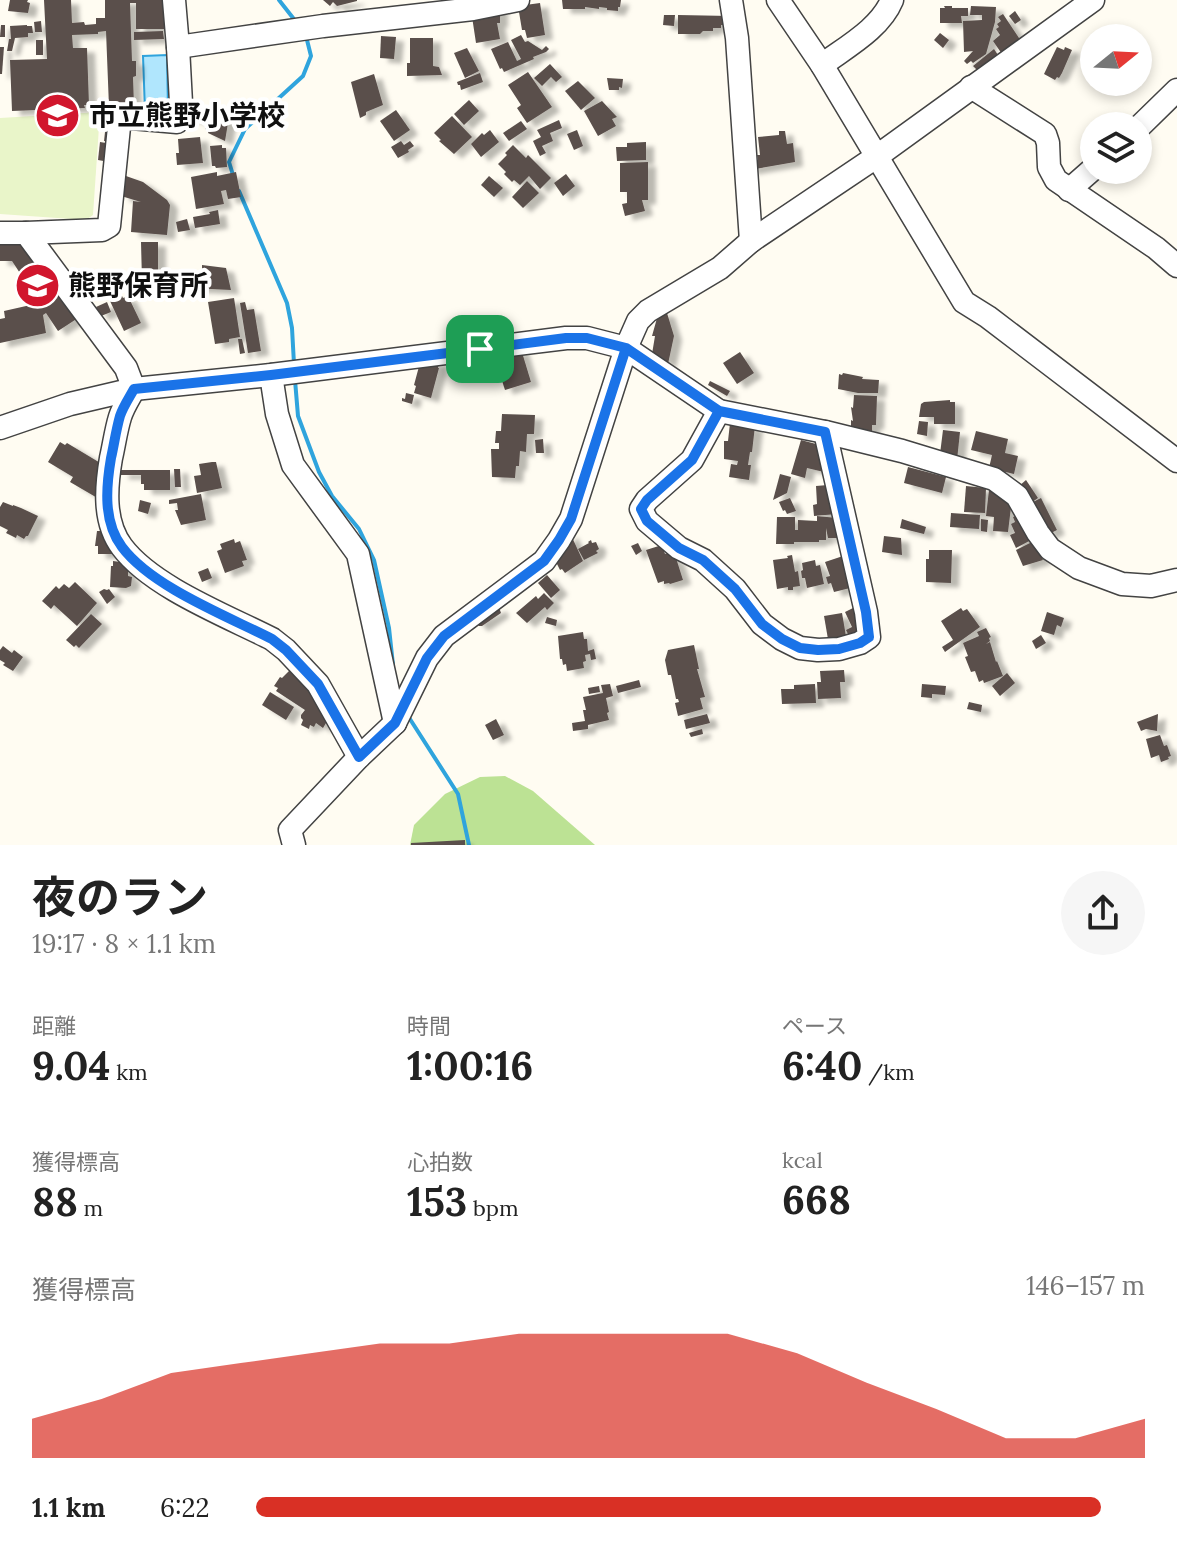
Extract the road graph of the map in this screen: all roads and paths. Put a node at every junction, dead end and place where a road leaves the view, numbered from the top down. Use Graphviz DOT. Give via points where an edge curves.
graph roads {
  1 [pos="174,0"];
  2 [pos="518,0"];
  3 [pos="731,0"];
  4 [pos="778,0"];
  5 [pos="892,0"];
  6 [pos="1093,0"];
  7 [pos="178,47"];
  8 [pos="822,65"];
  9 [pos="971,87"];
  10 [pos="1177,90"];
  11 [pos="1152,114"];
  12 [pos="876,157"];
  13 [pos="1080,180"];
  14 [pos="1069,190"];
  15 [pos="0,233"];
  16 [pos="26,233"];
  17 [pos="751,241"];
  18 [pos="1177,266"];
  19 [pos="626,348"];
  20 [pos="271,375"];
  21 [pos="134,389"];
  22 [pos="719,411"];
  23 [pos="0,428"];
  24 [pos="825,432"];
  25 [pos="1177,461"];
  26 [pos="1177,580"];
  27 [pos="395,723"];
  28 [pos="359,757"];
  29 [pos="294,845"];
  1 -- 7 [label="street"];
  2 -- 7 [label="street"];
  3 -- 17 [label="street"];
  4 -- 8 [label="street"];
  5 -- 8 [label="street" via="873,27"];
  6 -- 9 [label="street"];
  7 -- 16 [label="street" via="177,122 120,117 109,226"];
  8 -- 12 [label="street"];
  9 -- 12 [label="street"];
  9 -- 14 [label="street" via="1045,134 1049,167"];
  10 -- 11 [label="street"];
  12 -- 17 [label="street"];
  12 -- 25 [label="street" via="964,302"];
  13 -- 14 [label="street"];
  14 -- 18 [label="street"];
  15 -- 16 [label="street"];
  16 -- 21 [label="street" via="126,368"];
  17 -- 19 [label="street" via="720,268 648,311"];
  19 -- 20 [label="street" via="566,338"];
  19 -- 22 [label="street"];
  19 -- 27 [label="street" via="571,519 559,540 544,561 444,636 427,658"];
  20 -- 21 [label="street"];
  20 -- 27 [label="street" via="293,465 358,554"];
  21 -- 23 [label="street"];
  21 -- 28 [label="street" via="120,416 107,480 111,523 120,545 167,586 286,650 318,684"];
  22 -- 24 [label="street"];
  22 -- 24 [label="street" via="692,460 641,509 647,521 735,589 762,624 791,644 818,650 839,649 869,637"];
  24 -- 26 [label="street" via="994,479 1017,496 1050,549 1079,568 1122,584 1151,586"];
  27 -- 28 [label="street"];
  28 -- 29 [label="street" via="290,830"];
}
